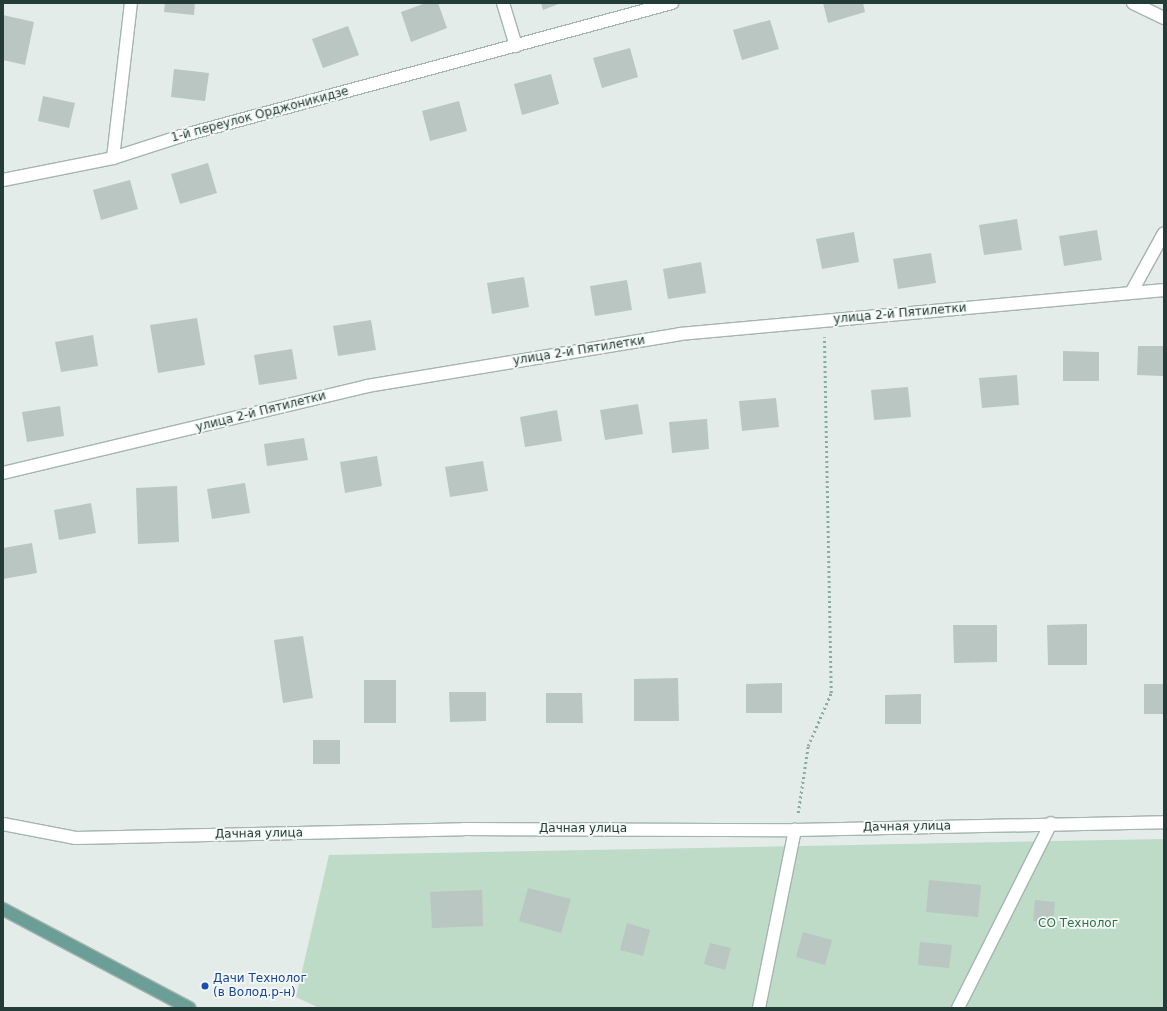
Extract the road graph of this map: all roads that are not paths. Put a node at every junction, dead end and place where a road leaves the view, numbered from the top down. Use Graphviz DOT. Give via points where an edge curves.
graph roads {
  1 [pos="131,3"];
  2 [pos="502,3"];
  3 [pos="672,3"];
  4 [pos="1133,3"];
  5 [pos="1164,18"];
  6 [pos="516,46"];
  7 [pos="113,158"];
  8 [pos="3,180"];
  9 [pos="1164,233"];
  10 [pos="1164,290"];
  11 [pos="1131,293"];
  12 [pos="3,473"];
  13 [pos="1164,822"];
  14 [pos="1051,823"];
  15 [pos="3,824"];
  16 [pos="795,830"];
  17 [pos="3,909"];
  18 [pos="189,1008"];
  19 [pos="759,1008"];
  20 [pos="958,1008"];
  1 -- 7 [label="street"];
  2 -- 6 [label="street"];
  3 -- 6 [label="street, 1-й переулок Орджоникидзе"];
  4 -- 5 [label="street"];
  6 -- 7 [label="street, 1-й переулок Орджоникидзе" via="182,136"];
  7 -- 8 [label="street, 1-й переулок Орджоникидзе"];
  9 -- 11 [label="street"];
  10 -- 11 [label="street, улица 2-й Пятилетки"];
  11 -- 12 [label="street, улица 2-й Пятилетки" via="680,334 367,386"];
  13 -- 14 [label="street, Дачная улица"];
  14 -- 16 [label="street, Дачная улица"];
  14 -- 20 [label="street"];
  15 -- 16 [label="street, Дачная улица" via="76,838 464,829"];
  16 -- 19 [label="street"];
  17 -- 18 [label="main road"];
}
